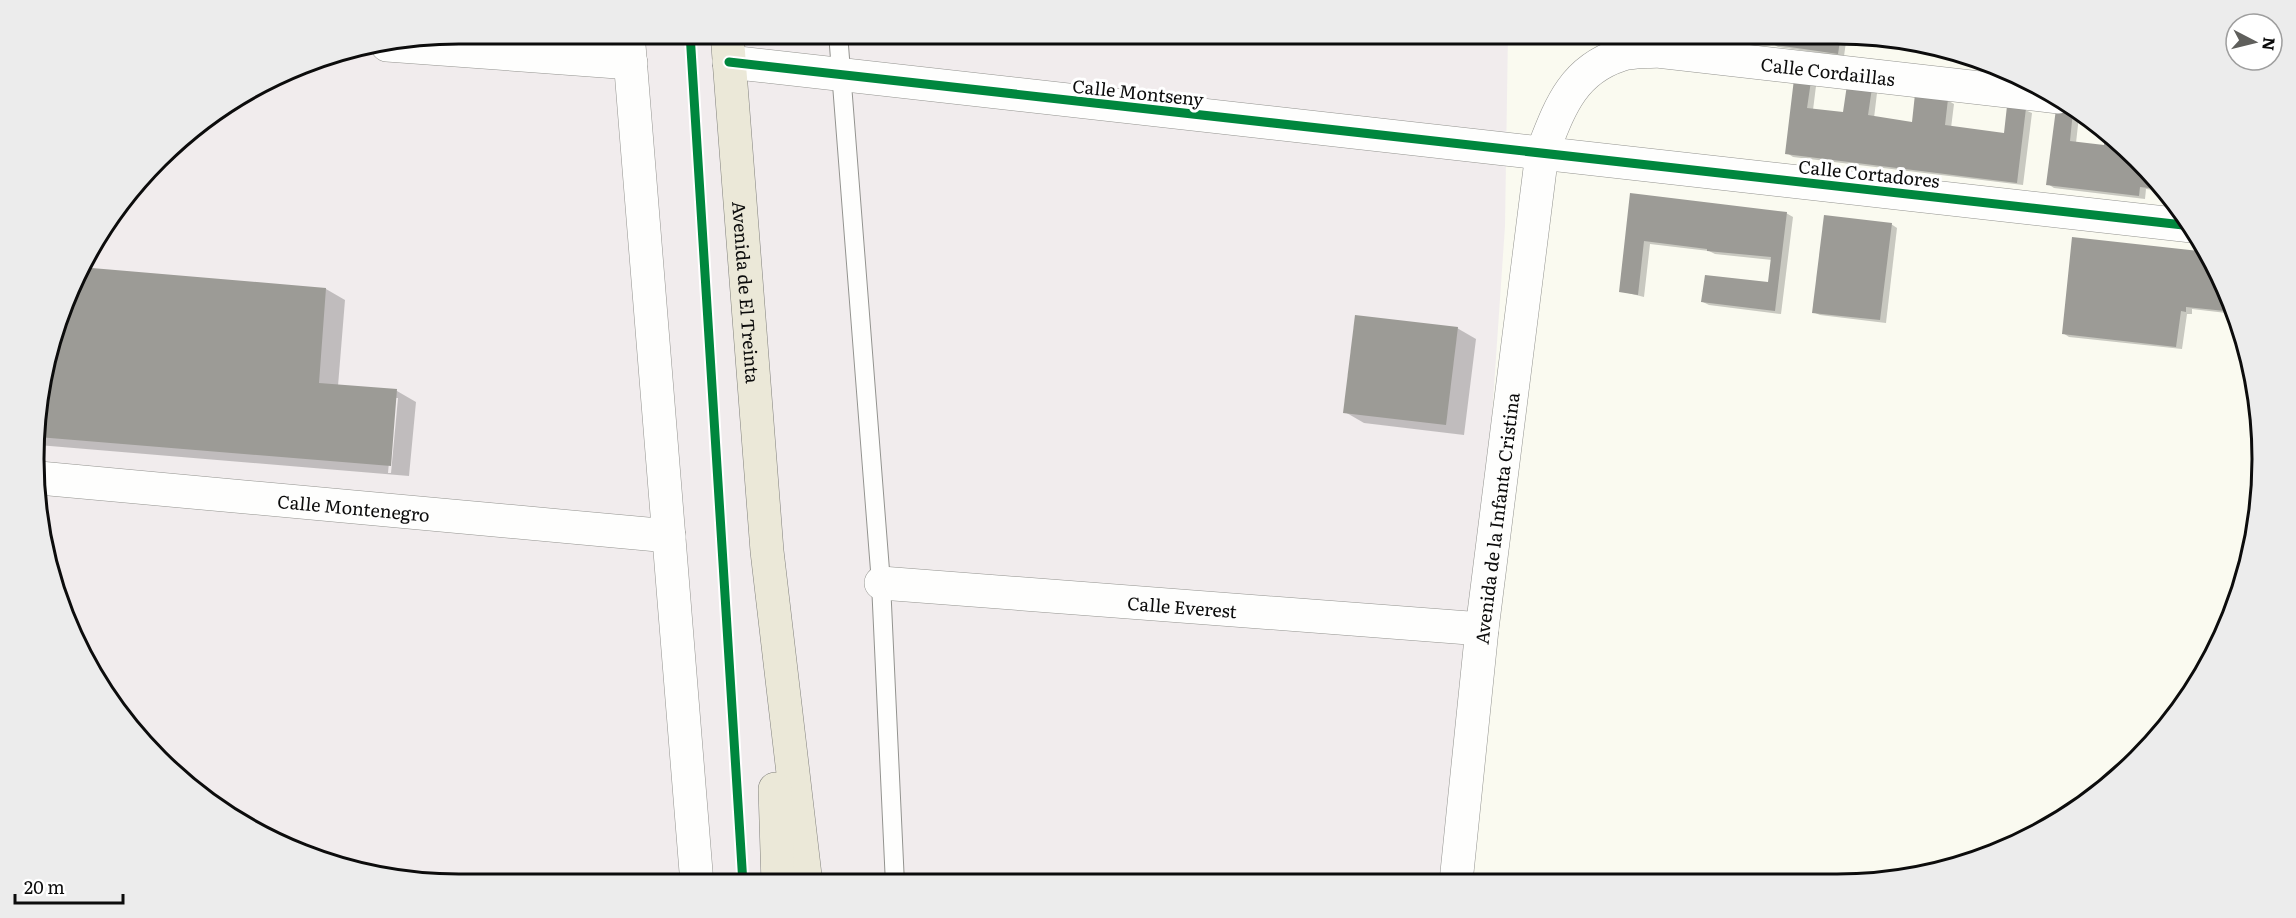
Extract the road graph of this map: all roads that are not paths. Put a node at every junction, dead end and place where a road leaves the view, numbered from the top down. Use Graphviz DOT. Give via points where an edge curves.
graph roads {
  1 [pos="839,44"];
  2 [pos="419,45"];
  3 [pos="630,48"];
  4 [pos="728,48"];
  5 [pos="842,75"];
  6 [pos="2036,94"];
  7 [pos="1542,153"];
  8 [pos="2180,225"];
  9 [pos="44,478"];
  10 [pos="669,536"];
  11 [pos="767,551"];
  12 [pos="881,582"];
  13 [pos="1482,629"];
  14 [pos="696,874"];
  15 [pos="778,874"];
  16 [pos="805,874"];
  17 [pos="895,874"];
  18 [pos="1457,874"];
  1 -- 5 [label="lane"];
  2 -- 3 [label="street"];
  3 -- 10 [label="street"];
  4 -- 5 [label="street, Calle Montseny"];
  4 -- 11 [label="main road, Avenida de El Treinta"];
  5 -- 7 [label="street, Calle Montseny"];
  5 -- 12 [label="lane"];
  6 -- 7 [label="street, Calle Cordaillas" via="1657,51 1621,55 1585,72 1562,102"];
  7 -- 8 [label="street, Calle Cortadores"];
  7 -- 13 [label="street, Avenida de la Infanta Cristina"];
  9 -- 10 [label="street, Calle Montenegro"];
  10 -- 14 [label="street"];
  11 -- 15 [label="main road, Avenida de El Treinta"];
  11 -- 16 [label="main road, Avenida de El Treinta"];
  12 -- 13 [label="street, Calle Everest"];
  12 -- 17 [label="lane"];
  13 -- 18 [label="street, Avenida de la Infanta Cristina"];
}
